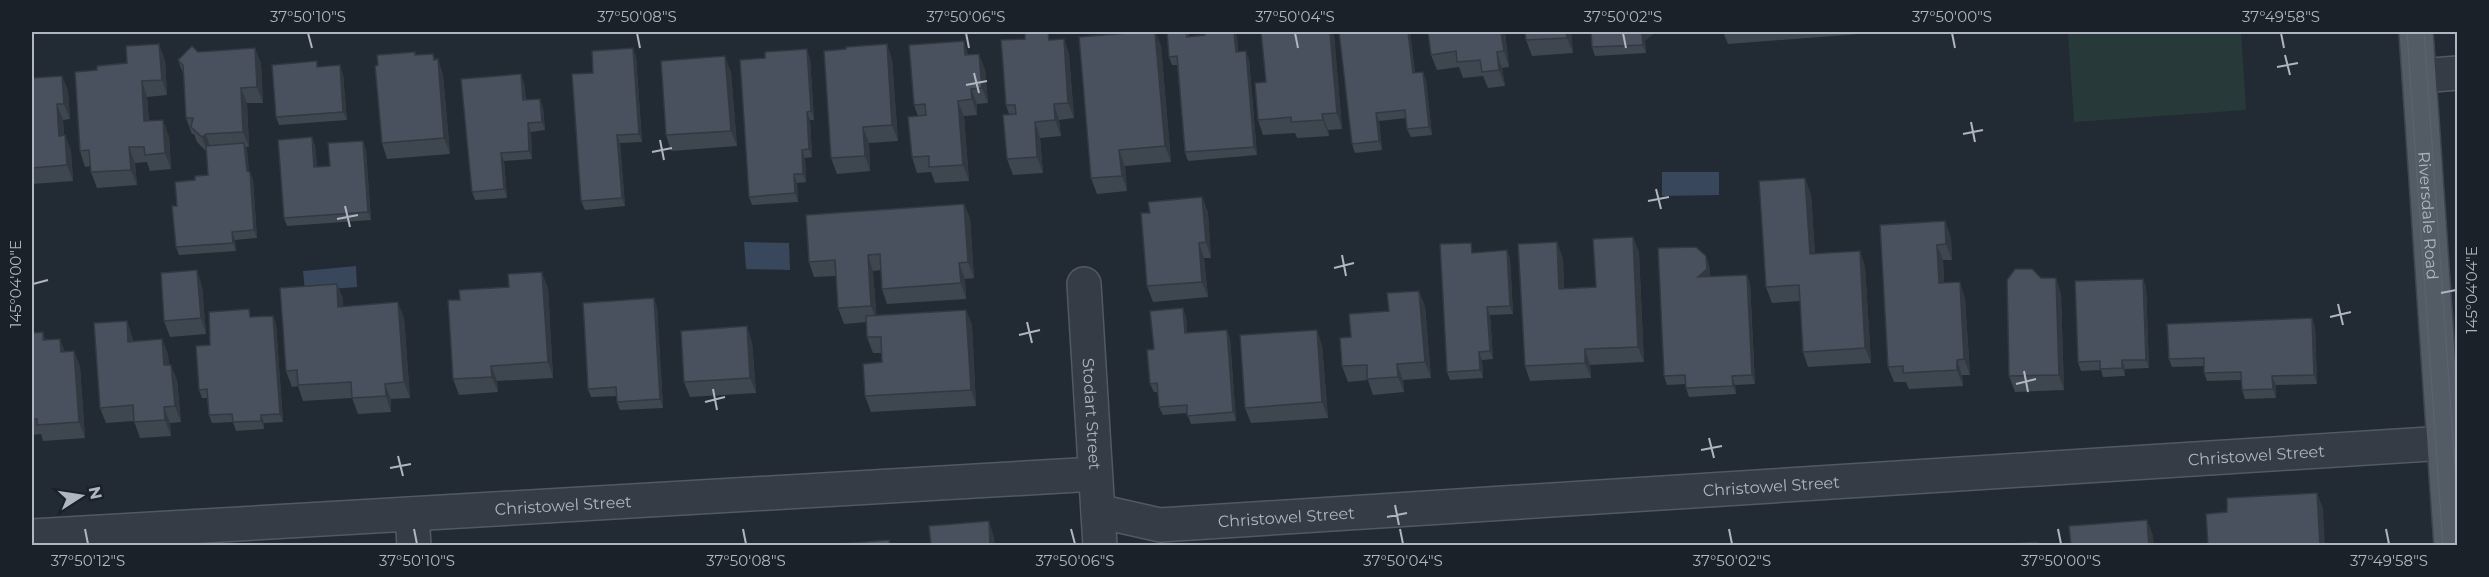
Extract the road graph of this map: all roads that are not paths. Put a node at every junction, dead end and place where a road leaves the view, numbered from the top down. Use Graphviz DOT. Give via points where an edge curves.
graph roads {
  1 [pos="2416,32"];
  2 [pos="2457,73"];
  3 [pos="2419,76"];
  4 [pos="1084,284"];
  5 [pos="2449,381"];
  6 [pos="2445,442"];
  7 [pos="1095,474"];
  8 [pos="1098,511"];
  9 [pos="413,530"];
  10 [pos="32,536"];
  11 [pos="1100,546"];
  12 [pos="2451,546"];
  1 -- 3 [label="main road, Riversdale Road"];
  2 -- 3 [label="street"];
  3 -- 5 [label="main road, Riversdale Road"];
  4 -- 7 [label="street, Stodart Street"];
  5 -- 6 [label="main road, Riversdale Road"];
  6 -- 8 [label="street, Christowel Street" via="1160,525"];
  6 -- 12 [label="main road, Riversdale Road"];
  7 -- 8 [label="street, Stodart Street"];
  7 -- 9 [label="street, Christowel Street"];
  8 -- 11 [label="street, Stodart Street"];
  9 -- 10 [label="street, Christowel Street"];
}
